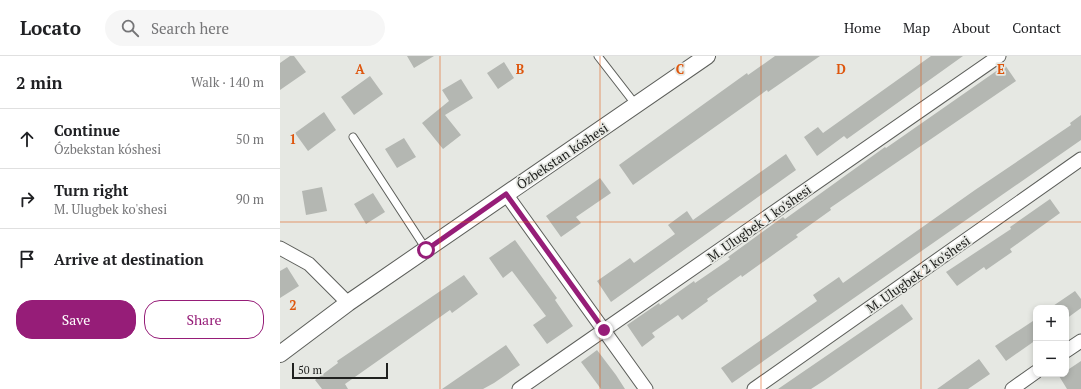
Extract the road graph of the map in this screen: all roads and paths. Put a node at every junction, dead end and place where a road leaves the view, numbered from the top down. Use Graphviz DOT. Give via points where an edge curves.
graph roads {
  1 [pos="598,56"];
  2 [pos="707,56"];
  3 [pos="999,56"];
  4 [pos="636,105"];
  5 [pos="353,137"];
  6 [pos="1081,159"];
  7 [pos="506,194"];
  8 [pos="280,248"];
  9 [pos="426,250"];
  10 [pos="348,303"];
  11 [pos="604,330"];
  12 [pos="1081,341"];
  13 [pos="1069,349"];
  14 [pos="280,354"];
  15 [pos="1033,374"];
  16 [pos="519,389"];
  17 [pos="646,389"];
  18 [pos="754,389"];
  19 [pos="1012,389"];
  1 -- 4 [label="lane"];
  2 -- 4 [label="street, Ózbekstan kóshesi"];
  3 -- 11 [label="street, M. Ulugbek 1 ko'shesi"];
  4 -- 7 [label="street, Ózbekstan kóshesi"];
  5 -- 9 [label="lane"];
  6 -- 18 [label="street, M. Ulugbek 2 ko'shesi"];
  7 -- 9 [label="street, Ózbekstan kóshesi"];
  7 -- 11 [label="street"];
  8 -- 10 [label="street" via="309,264"];
  9 -- 10 [label="street, Ózbekstan kóshesi"];
  10 -- 14 [label="street, Ózbekstan kóshesi"];
  11 -- 16 [label="street, M. Ulugbek 1 ko'shesi"];
  11 -- 17 [label="street"];
  12 -- 13 [label="street"];
  15 -- 19 [label="street"];
}
